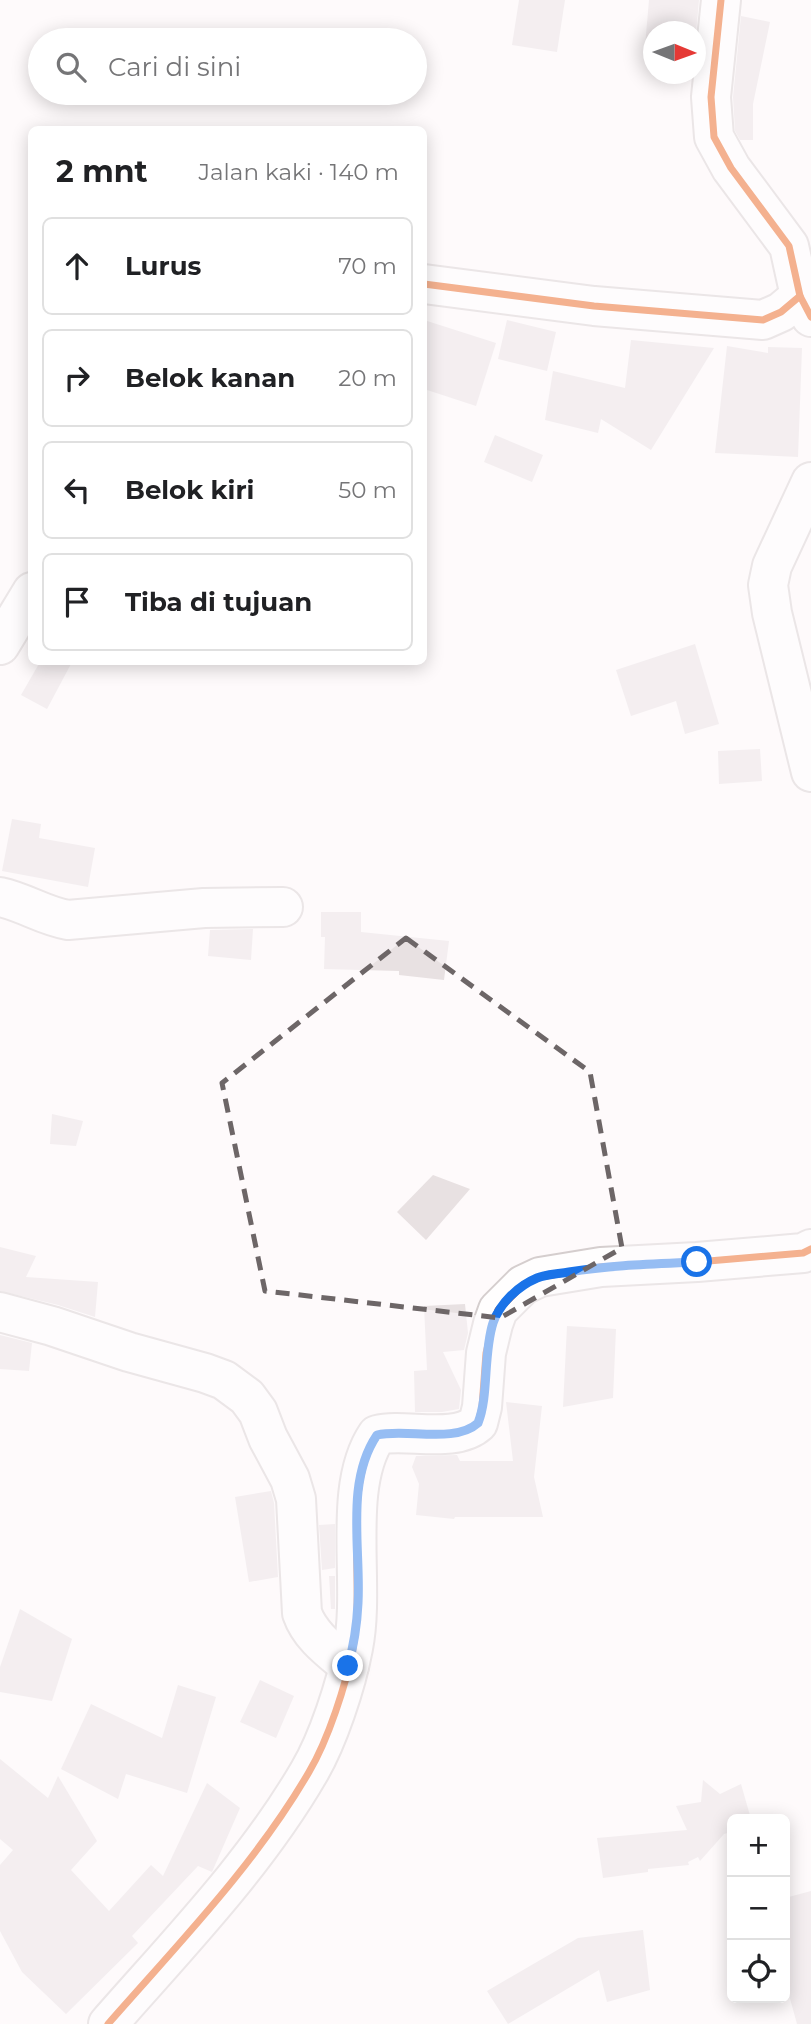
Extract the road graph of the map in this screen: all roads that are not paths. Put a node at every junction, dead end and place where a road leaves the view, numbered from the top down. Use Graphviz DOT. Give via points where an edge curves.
graph roads {
  1 [pos="721,0"];
  2 [pos="427,285"];
  3 [pos="806,306"];
  4 [pos="811,482"];
  5 [pos="28,599"];
  6 [pos="0,645"];
  7 [pos="811,772"];
  8 [pos="0,897"];
  9 [pos="283,907"];
  10 [pos="811,1250"];
  11 [pos="0,1312"];
  12 [pos="348,1666"];
  13 [pos="108,2024"];
  1 -- 3 [label="street" via="711,97 715,137 731,168 789,246"];
  2 -- 3 [label="street" via="763,320"];
  4 -- 7 [label="street" via="772,566 768,586"];
  5 -- 6 [label="street"];
  8 -- 9 [label="street" via="68,920 181,909"];
  10 -- 12 [label="street" via="601,1267 540,1277 523,1285 498,1310 493,1324 478,1423 467,1430 437,1434 383,1433 377,1435 364,1458 358,1504 358,1602"];
  11 -- 12 [label="street" via="205,1373 247,1397 296,1499 305,1622"];
  12 -- 13 [label="street" via="340,1700 310,1771 248,1862"];
}
